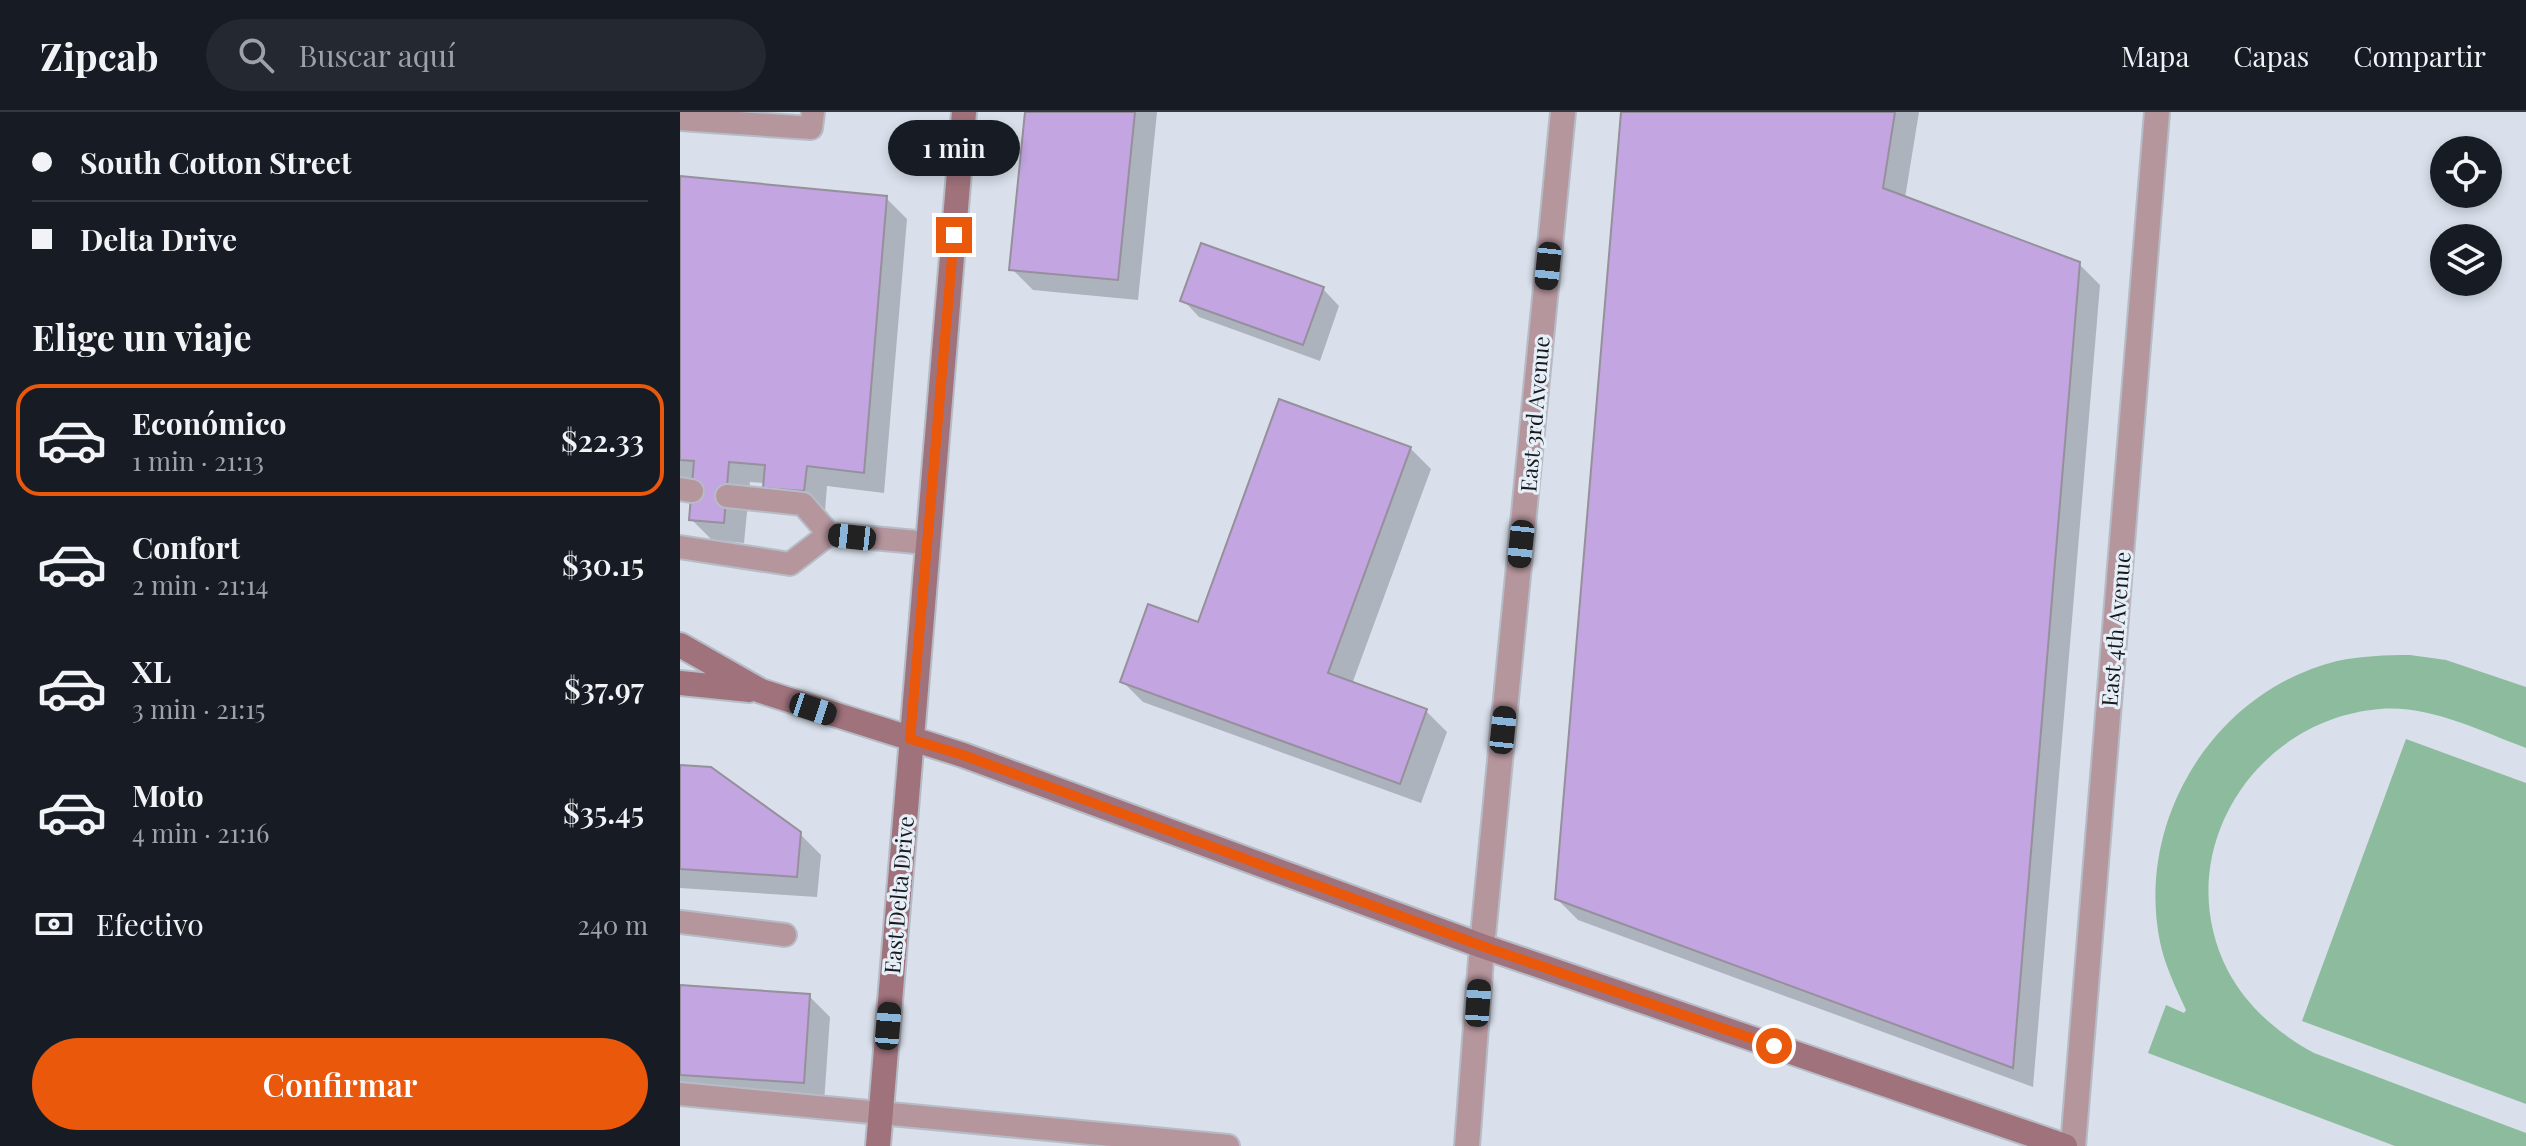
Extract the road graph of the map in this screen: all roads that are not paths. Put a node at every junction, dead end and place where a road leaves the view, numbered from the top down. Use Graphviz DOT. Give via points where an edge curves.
graph roads {
  1 [pos="813,112"];
  2 [pos="964,112"];
  3 [pos="1563,112"];
  4 [pos="2157,112"];
  5 [pos="680,119"];
  6 [pos="727,496"];
  7 [pos="829,534"];
  8 [pos="927,543"];
  9 [pos="680,547"];
  10 [pos="680,645"];
  11 [pos="680,683"];
  12 [pos="761,691"];
  13 [pos="910,739"];
  14 [pos="680,922"];
  15 [pos="785,935"];
  16 [pos="1482,946"];
  17 [pos="680,1094"];
  18 [pos="881,1114"];
  19 [pos="878,1146"];
  20 [pos="1228,1146"];
  21 [pos="1467,1146"];
  22 [pos="2065,1146"];
  23 [pos="2073,1146"];
  1 -- 5 [label="lane" via="811,128"];
  2 -- 8 [label="street, East Delta Drive"];
  3 -- 16 [label="street, East 3rd Avenue"];
  4 -- 23 [label="street, East 4th Avenue"];
  6 -- 7 [label="lane" via="803,504"];
  7 -- 8 [label="lane"];
  7 -- 9 [label="lane" via="790,564"];
  8 -- 13 [label="street, East Delta Drive"];
  10 -- 12 [label="street"];
  11 -- 12 [label="street"];
  12 -- 13 [label="street"];
  13 -- 16 [label="street"];
  13 -- 18 [label="street, East Delta Drive"];
  14 -- 15 [label="lane"];
  16 -- 21 [label="street, East 3rd Avenue"];
  16 -- 22 [label="street"];
  17 -- 18 [label="lane"];
  18 -- 19 [label="street, East Delta Drive"];
  18 -- 20 [label="lane"];
}
